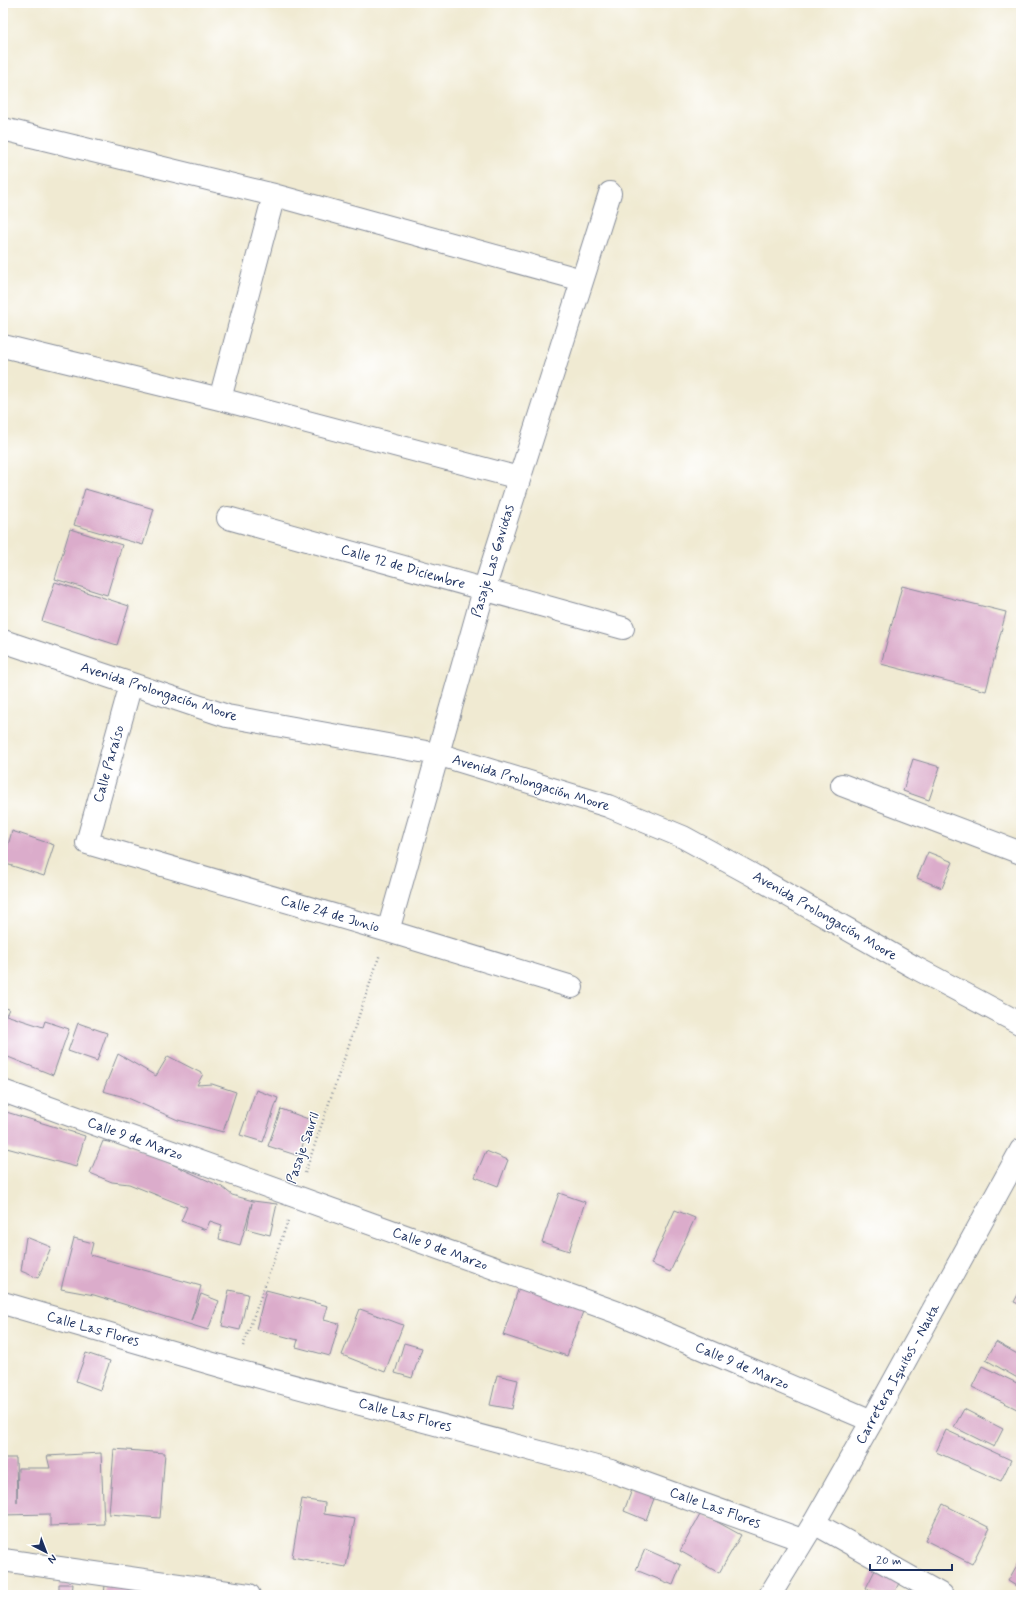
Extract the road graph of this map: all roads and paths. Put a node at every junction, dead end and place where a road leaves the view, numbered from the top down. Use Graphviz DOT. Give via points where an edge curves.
graph roads {
  1 [pos="3,129"];
  2 [pos="610,193"];
  3 [pos="274,196"];
  4 [pos="582,280"];
  5 [pos="3,346"];
  6 [pos="220,400"];
  7 [pos="519,478"];
  8 [pos="228,518"];
  9 [pos="484,590"];
  10 [pos="623,628"];
  11 [pos="3,641"];
  12 [pos="131,684"];
  13 [pos="437,754"];
  14 [pos="842,785"];
  15 [pos="87,844"];
  16 [pos="1021,853"];
  17 [pos="388,931"];
  18 [pos="572,987"];
  19 [pos="1021,1024"];
  20 [pos="3,1091"];
  21 [pos="1021,1150"];
  22 [pos="297,1198"];
  23 [pos="3,1303"];
  24 [pos="234,1370"];
  25 [pos="872,1421"];
  26 [pos="808,1532"];
  27 [pos="3,1560"];
  28 [pos="249,1595"];
  29 [pos="770,1595"];
  30 [pos="942,1595"];
  1 -- 3 [label="street"];
  2 -- 4 [label="street, Pasaje Las Gaviotas"];
  3 -- 4 [label="street"];
  3 -- 6 [label="street"];
  4 -- 7 [label="street, Pasaje Las Gaviotas"];
  5 -- 6 [label="street"];
  6 -- 7 [label="street"];
  7 -- 9 [label="street, Pasaje Las Gaviotas"];
  8 -- 9 [label="street, Calle 12 de Diciembre"];
  9 -- 10 [label="street, Calle 12 de Diciembre"];
  9 -- 13 [label="street, Pasaje Las Gaviotas"];
  11 -- 12 [label="street, Avenida Prolongación Moore"];
  12 -- 13 [label="street, Avenida Prolongación Moore" via="227,716"];
  12 -- 15 [label="street, Calle Paraíso"];
  13 -- 17 [label="street, Pasaje Las Gaviotas"];
  13 -- 19 [label="street, Avenida Prolongación Moore" via="608,806 683,837"];
  14 -- 16 [label="street"];
  15 -- 17 [label="street, Calle 24 de Junio"];
  17 -- 18 [label="street, Calle 24 de Junio"];
  17 -- 22 [label="path, Pasaje Sauril"];
  20 -- 22 [label="street, Calle 9 de Marzo"];
  21 -- 25 [label="street, Carretera Iquitos - Nauta"];
  22 -- 24 [label="path, Pasaje Sauril"];
  22 -- 25 [label="street, Calle 9 de Marzo" via="616,1312"];
  23 -- 24 [label="street, Calle Las Flores"];
  24 -- 26 [label="street, Calle Las Flores" via="611,1471"];
  25 -- 26 [label="street, Carretera Iquitos - Nauta"];
  26 -- 29 [label="street, Carretera Iquitos - Nauta"];
  26 -- 30 [label="street, Calle Las Flores"];
  27 -- 28 [label="street"];
}
